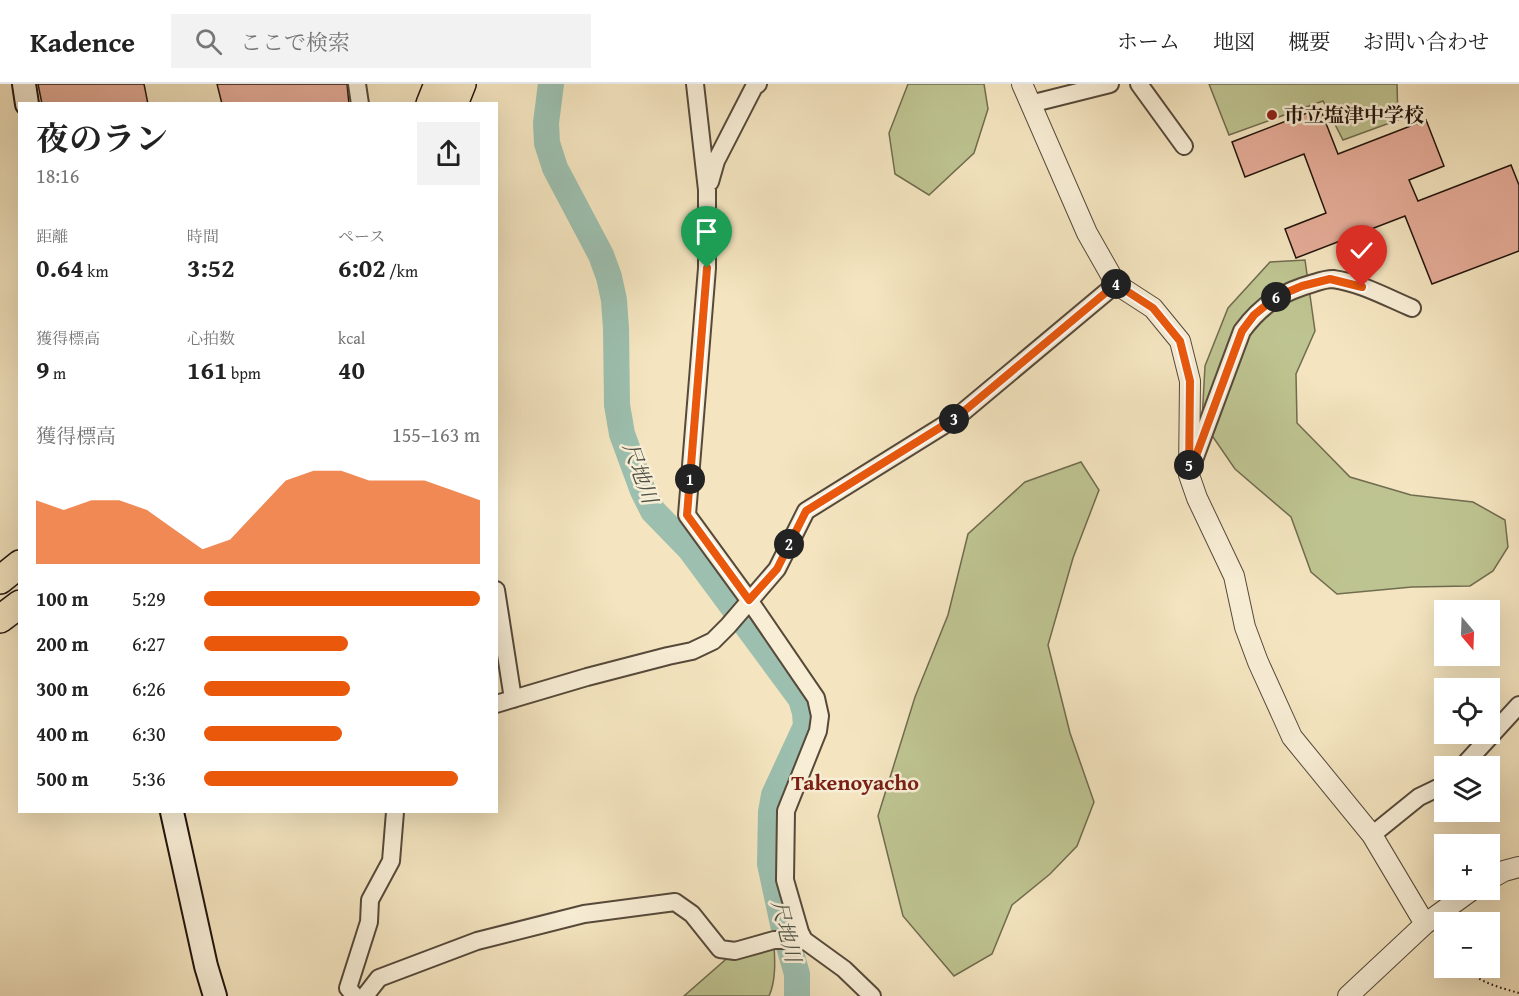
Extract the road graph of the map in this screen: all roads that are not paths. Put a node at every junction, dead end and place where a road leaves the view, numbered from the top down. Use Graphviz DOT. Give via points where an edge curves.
graph roads {
  1 [pos="24,84"];
  2 [pos="357,84"];
  3 [pos="438,84"];
  4 [pos="462,84"];
  5 [pos="695,84"];
  6 [pos="758,84"];
  7 [pos="1022,84"];
  8 [pos="1110,84"];
  9 [pos="1139,84"];
  10 [pos="27,102"];
  11 [pos="360,102"];
  12 [pos="430,102"];
  13 [pos="455,102"];
  14 [pos="1030,104"];
  15 [pos="1184,147"];
  16 [pos="707,190"];
  17 [pos="1116,284"];
  18 [pos="1412,308"];
  19 [pos="1189,475"];
  20 [pos="18,566"];
  21 [pos="0,580"];
  22 [pos="18,586"];
  23 [pos="0,599"];
  24 [pos="748,602"];
  25 [pos="498,603"];
  26 [pos="18,606"];
  27 [pos="0,619"];
  28 [pos="513,699"];
  29 [pos="498,703"];
  30 [pos="1519,705"];
  31 [pos="1472,756"];
  32 [pos="1434,789"];
  33 [pos="172,813"];
  34 [pos="394,813"];
  35 [pos="1372,835"];
  36 [pos="1519,867"];
  37 [pos="1500,873"];
  38 [pos="1458,900"];
  39 [pos="1425,924"];
  40 [pos="802,940"];
  41 [pos="1356,993"];
  42 [pos="215,996"];
  43 [pos="355,996"];
  44 [pos="365,996"];
  45 [pos="872,996"];
  1 -- 10 [label="main road"];
  2 -- 11 [label="street"];
  3 -- 12 [label="highway"];
  4 -- 13 [label="highway"];
  5 -- 16 [label="street"];
  6 -- 16 [label="street" via="716,161"];
  7 -- 14 [label="street"];
  8 -- 14 [label="street"];
  9 -- 15 [label="street"];
  14 -- 17 [label="street" via="1087,233"];
  16 -- 24 [label="street" via="707,268 687,515"];
  17 -- 19 [label="street" via="1153,308 1180,341 1190,381"];
  17 -- 24 [label="street" via="957,417 806,511 777,569"];
  18 -- 19 [label="street" via="1362,287 1330,279 1276,297 1242,331"];
  19 -- 35 [label="street" via="1234,576 1245,627 1292,737"];
  20 -- 21 [label="highway"];
  22 -- 23 [label="highway"];
  24 -- 28 [label="street" via="713,641 692,651 587,676"];
  24 -- 40 [label="street" via="816,698 820,716 818,731 786,811 785,880"];
  25 -- 28 [label="street"];
  26 -- 27 [label="highway"];
  28 -- 29 [label="street"];
  30 -- 31 [label="street"];
  32 -- 35 [label="street"];
  33 -- 42 [label="main road"];
  34 -- 43 [label="street" via="391,861 370,900 369,922 348,988"];
  35 -- 39 [label="street"];
  36 -- 37 [label="street"];
  38 -- 39 [label="street"];
  39 -- 41 [label="street"];
  40 -- 44 [label="street" via="774,940 735,951 720,949 692,914 675,902 584,915 477,941 379,978"];
  40 -- 45 [label="street" via="844,969"];
}
